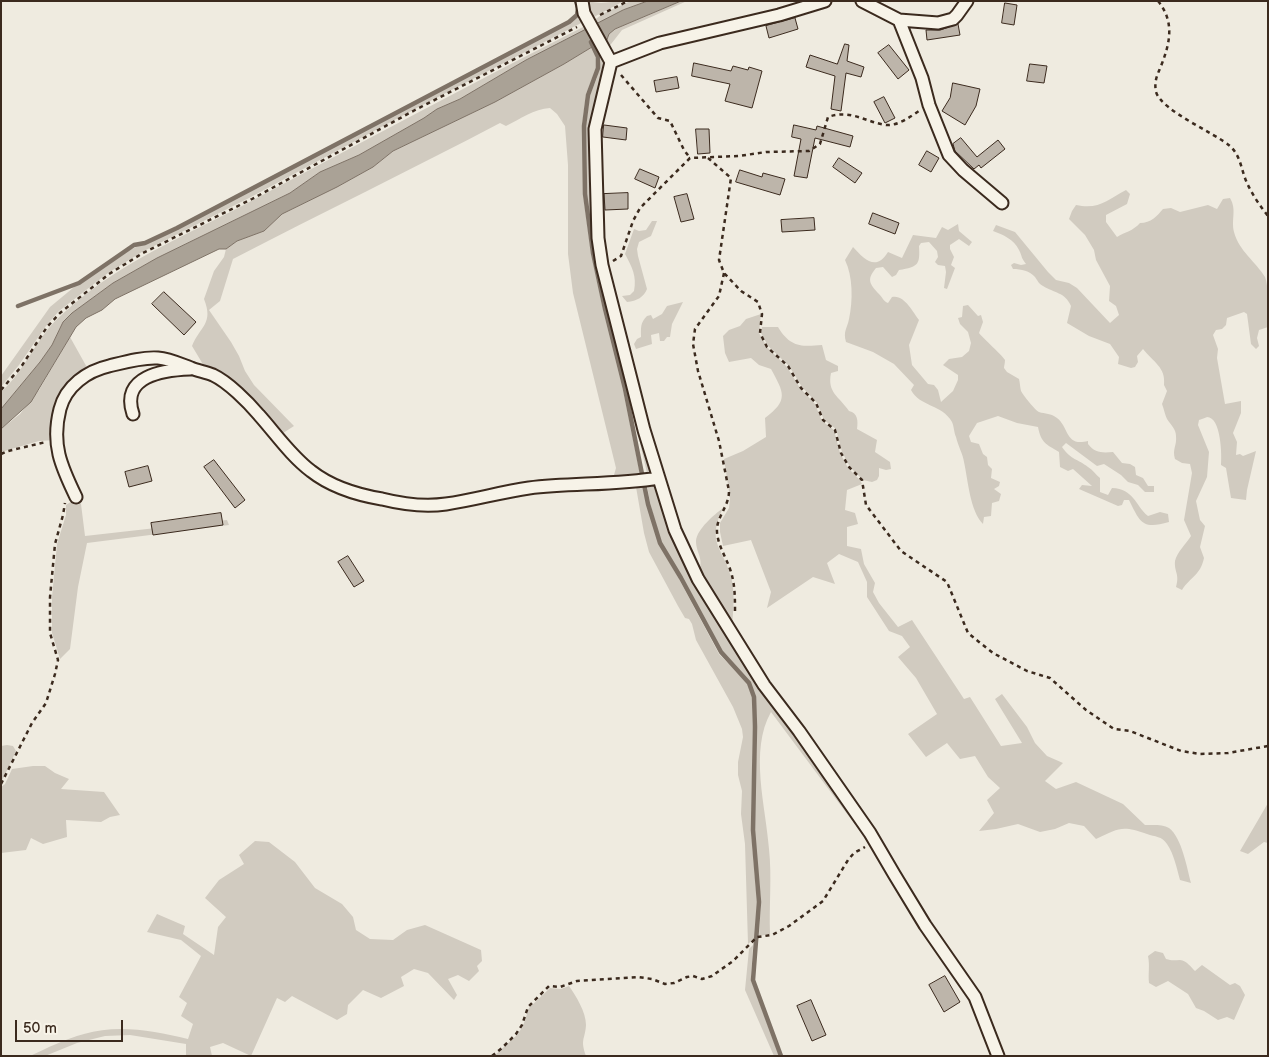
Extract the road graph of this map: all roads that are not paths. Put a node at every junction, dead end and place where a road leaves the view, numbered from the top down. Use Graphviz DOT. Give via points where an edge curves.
graph roads {
  1 [pos="582,1"];
  2 [pos="825,1"];
  3 [pos="862,1"];
  4 [pos="967,1"];
  5 [pos="899,20"];
  6 [pos="611,62"];
  7 [pos="1002,203"];
  8 [pos="193,369"];
  9 [pos="133,414"];
  10 [pos="655,479"];
  11 [pos="76,497"];
  12 [pos="998,1056"];
  1 -- 6 [label="street" via="584,13"];
  2 -- 6 [label="street" via="779,16 660,43"];
  3 -- 5 [label="street"];
  4 -- 5 [label="street" via="958,15 938,23"];
  5 -- 7 [label="street" via="948,155"];
  6 -- 10 [label="street" via="595,128 598,238"];
  8 -- 9 [label="street" via="157,373 142,380 134,388 131,398"];
  8 -- 10 [label="street" via="214,375 235,392 312,472 333,484 380,499 410,504 445,504 530,488"];
  8 -- 11 [label="street" via="173,360 158,358 98,368 77,381 67,392 57,423 62,468"];
  10 -- 12 [label="street" via="698,579 764,685 875,842 925,925 975,997"];
}
